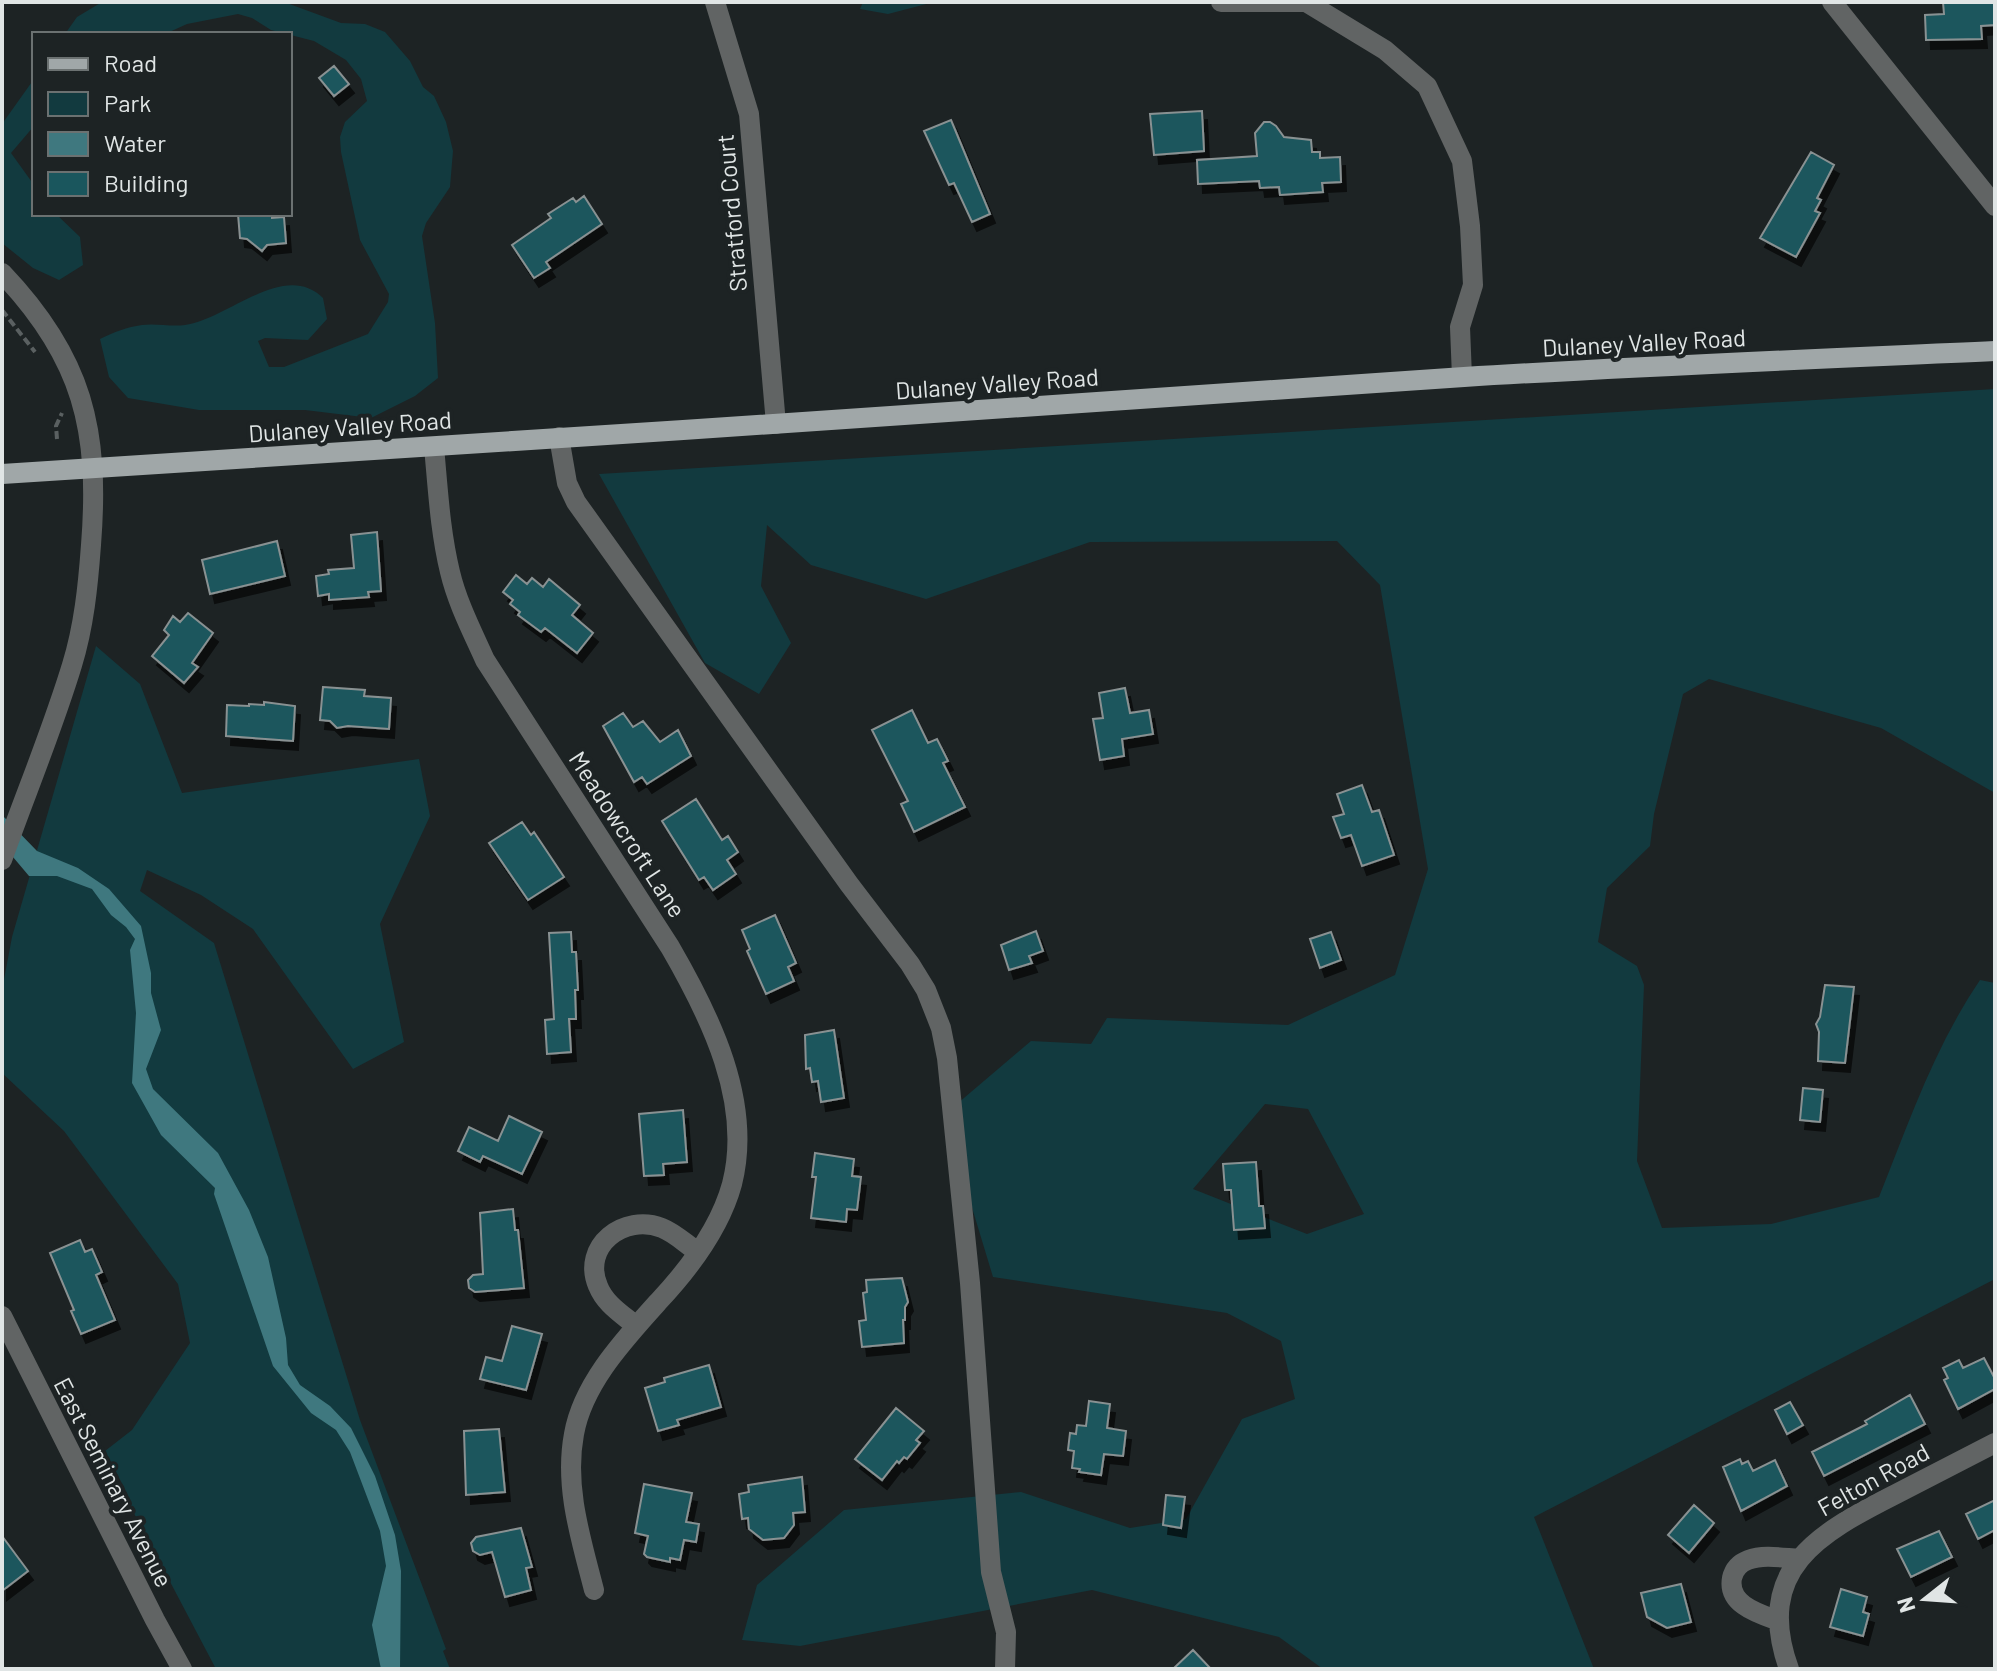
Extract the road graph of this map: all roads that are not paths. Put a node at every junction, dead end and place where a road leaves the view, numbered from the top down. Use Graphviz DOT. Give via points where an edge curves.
graph roads {
  1 [pos="715,2"];
  2 [pos="1221,2"];
  3 [pos="1832,2"];
  4 [pos="1995,206"];
  5 [pos="2,273"];
  6 [pos="1995,351"];
  7 [pos="1462,377"];
  8 [pos="776,424"];
  9 [pos="559,437"];
  10 [pos="434,447"];
  11 [pos="93,469"];
  12 [pos="2,474"];
  13 [pos="4,853"];
  14 [pos="698,1252"];
  15 [pos="2,1316"];
  16 [pos="636,1326"];
  17 [pos="1995,1443"];
  18 [pos="1799,1559"];
  19 [pos="594,1590"];
  20 [pos="1779,1621"];
  21 [pos="182,1669"];
  22 [pos="1005,1669"];
  23 [pos="1789,1669"];
  1 -- 8 [label="street, Stratford Court" via="749,114"];
  2 -- 7 [label="street" via="1306,2 1385,50 1427,86 1462,161 1470,226 1473,285 1460,327"];
  3 -- 4 [label="street"];
  5 -- 11 [label="street" via="44,322 65,361 88,422"];
  6 -- 7 [label="main road, Dulaney Valley Road"];
  7 -- 8 [label="main road, Dulaney Valley Road"];
  8 -- 9 [label="main road, Dulaney Valley Road"];
  9 -- 10 [label="main road, Dulaney Valley Road"];
  9 -- 22 [label="street" via="576,502 910,964 941,1028 970,1283 991,1572 1006,1632"];
  10 -- 11 [label="main road, Dulaney Valley Road"];
  10 -- 14 [label="street, Meadowcroft Lane" via="450,575 485,660 670,947 715,1034 733,1103 736,1148 732,1184"];
  11 -- 12 [label="main road, Dulaney Valley Road"];
  11 -- 13 [label="street" via="81,632"];
  14 -- 16 [label="street, Meadowcroft Lane"];
  14 -- 16 [label="street" via="663,1228 642,1224 609,1236 594,1265 597,1284 605,1300"];
  15 -- 21 [label="street, East Seminary Avenue"];
  16 -- 19 [label="street, Meadowcroft Lane" via="587,1397 574,1431 572,1493"];
  17 -- 18 [label="street, Felton Road" via="1846,1519"];
  18 -- 20 [label="street, Felton Road" via="1787,1579"];
  18 -- 20 [label="street" via="1761,1557 1733,1573 1734,1594 1741,1603"];
  20 -- 23 [label="street, Felton Road"];
}
